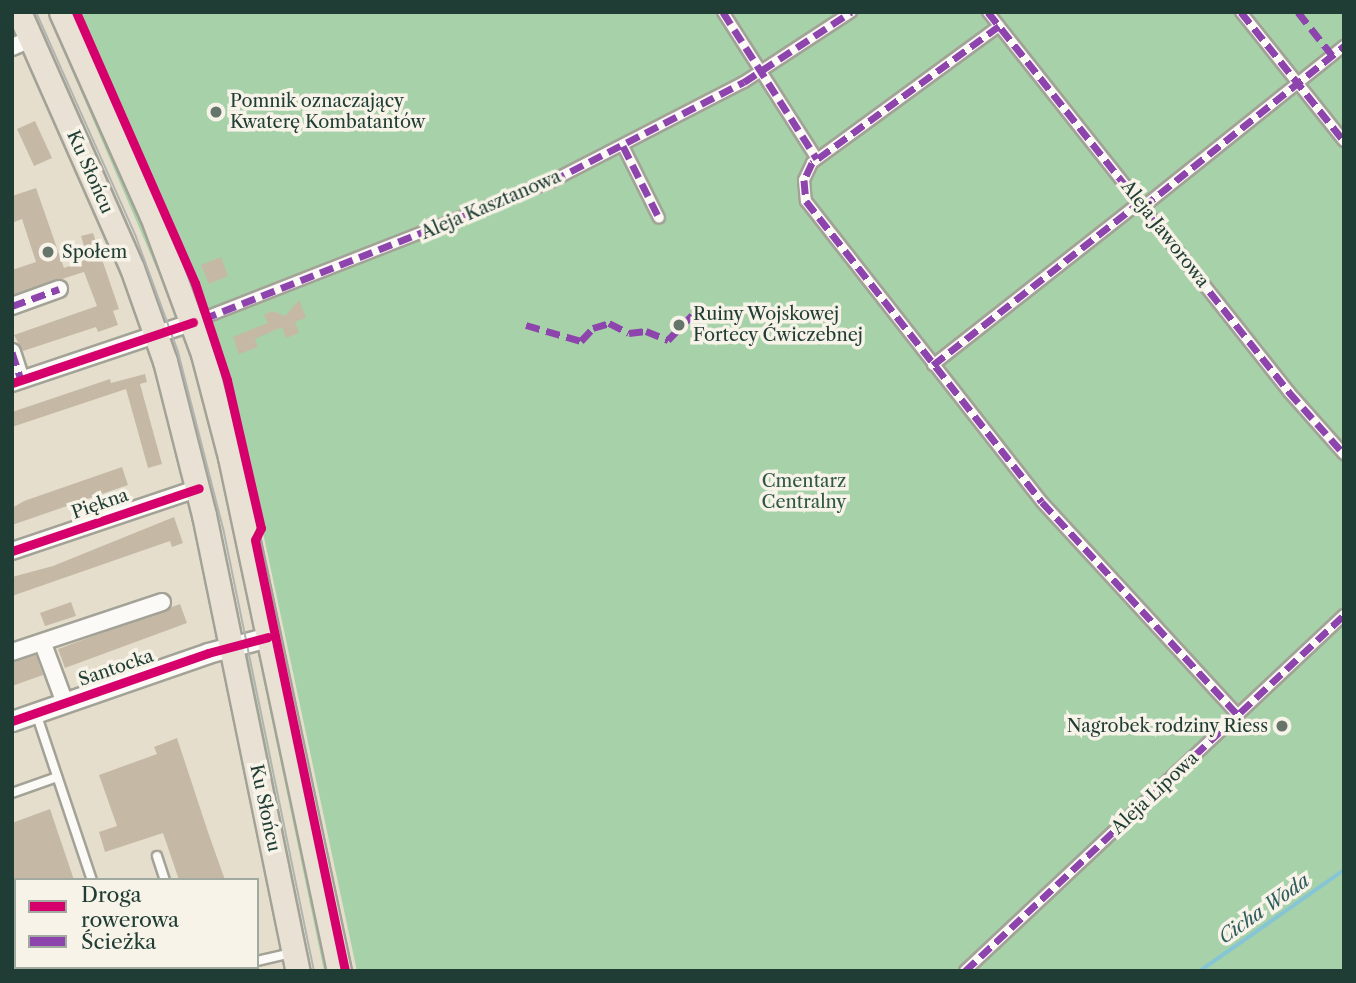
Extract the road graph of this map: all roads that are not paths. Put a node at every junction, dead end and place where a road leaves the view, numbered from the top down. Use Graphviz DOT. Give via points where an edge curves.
graph roads {
  1 [pos="19,12"];
  2 [pos="61,12"];
  3 [pos="723,12"];
  4 [pos="851,12"];
  5 [pos="988,12"];
  6 [pos="1241,12"];
  7 [pos="999,26"];
  8 [pos="22,43"];
  9 [pos="1344,46"];
  10 [pos="760,71"];
  11 [pos="1298,83"];
  12 [pos="1344,141"];
  13 [pos="623,146"];
  14 [pos="817,159"];
  15 [pos="1141,205"];
  16 [pos="659,218"];
  17 [pos="60,289"];
  18 [pos="12,306"];
  19 [pos="202,319"];
  20 [pos="157,335"];
  21 [pos="12,352"];
  22 [pos="933,365"];
  23 [pos="17,382"];
  24 [pos="1344,454"];
  25 [pos="199,488"];
  26 [pos="12,551"];
  27 [pos="162,602"];
  28 [pos="1344,615"];
  29 [pos="268,637"];
  30 [pos="43,644"];
  31 [pos="231,645"];
  32 [pos="12,652"];
  33 [pos="65,702"];
  34 [pos="36,713"];
  35 [pos="1238,715"];
  36 [pos="12,721"];
  37 [pos="57,777"];
  38 [pos="12,793"];
  39 [pos="157,856"];
  40 [pos="91,878"];
  41 [pos="164,878"];
  42 [pos="259,961"];
  43 [pos="297,962"];
  44 [pos="339,971"];
  45 [pos="965,971"];
  1 -- 8 [label="main road, Ku Słońcu"];
  2 -- 19 [label="main road"];
  3 -- 10 [label="street"];
  4 -- 10 [label="street, Aleja Kasztanowa"];
  5 -- 7 [label="street, Aleja Jaworowa"];
  6 -- 11 [label="street"];
  7 -- 14 [label="street"];
  7 -- 15 [label="street, Aleja Jaworowa"];
  8 -- 20 [label="main road, Ku Słońcu"];
  9 -- 11 [label="street"];
  10 -- 13 [label="street, Aleja Kasztanowa"];
  10 -- 14 [label="street"];
  11 -- 12 [label="street"];
  11 -- 15 [label="street"];
  13 -- 16 [label="street"];
  13 -- 19 [label="street, Aleja Kasztanowa" via="536,188"];
  14 -- 22 [label="street" via="804,180 806,201"];
  15 -- 22 [label="street"];
  15 -- 24 [label="street, Aleja Jaworowa"];
  17 -- 18 [label="street"];
  19 -- 20 [label="street"];
  19 -- 29 [label="main road"];
  20 -- 23 [label="street"];
  20 -- 25 [label="main road, Ku Słońcu"];
  21 -- 23 [label="street"];
  22 -- 35 [label="street" via="1042,502"];
  25 -- 26 [label="street, Piękna"];
  25 -- 31 [label="main road, Ku Słońcu"];
  27 -- 30 [label="street"];
  28 -- 35 [label="street, Aleja Lipowa"];
  29 -- 31 [label="street"];
  29 -- 44 [label="main road"];
  30 -- 32 [label="street"];
  30 -- 33 [label="street, Santocka"];
  31 -- 33 [label="street, Santocka"];
  31 -- 43 [label="main road, Ku Słońcu"];
  33 -- 34 [label="street, Santocka"];
  34 -- 36 [label="street, Santocka"];
  34 -- 37 [label="lane"];
  35 -- 45 [label="street, Aleja Lipowa"];
  37 -- 38 [label="lane"];
  37 -- 40 [label="lane"];
  39 -- 41 [label="lane"];
  42 -- 43 [label="lane"];
}
